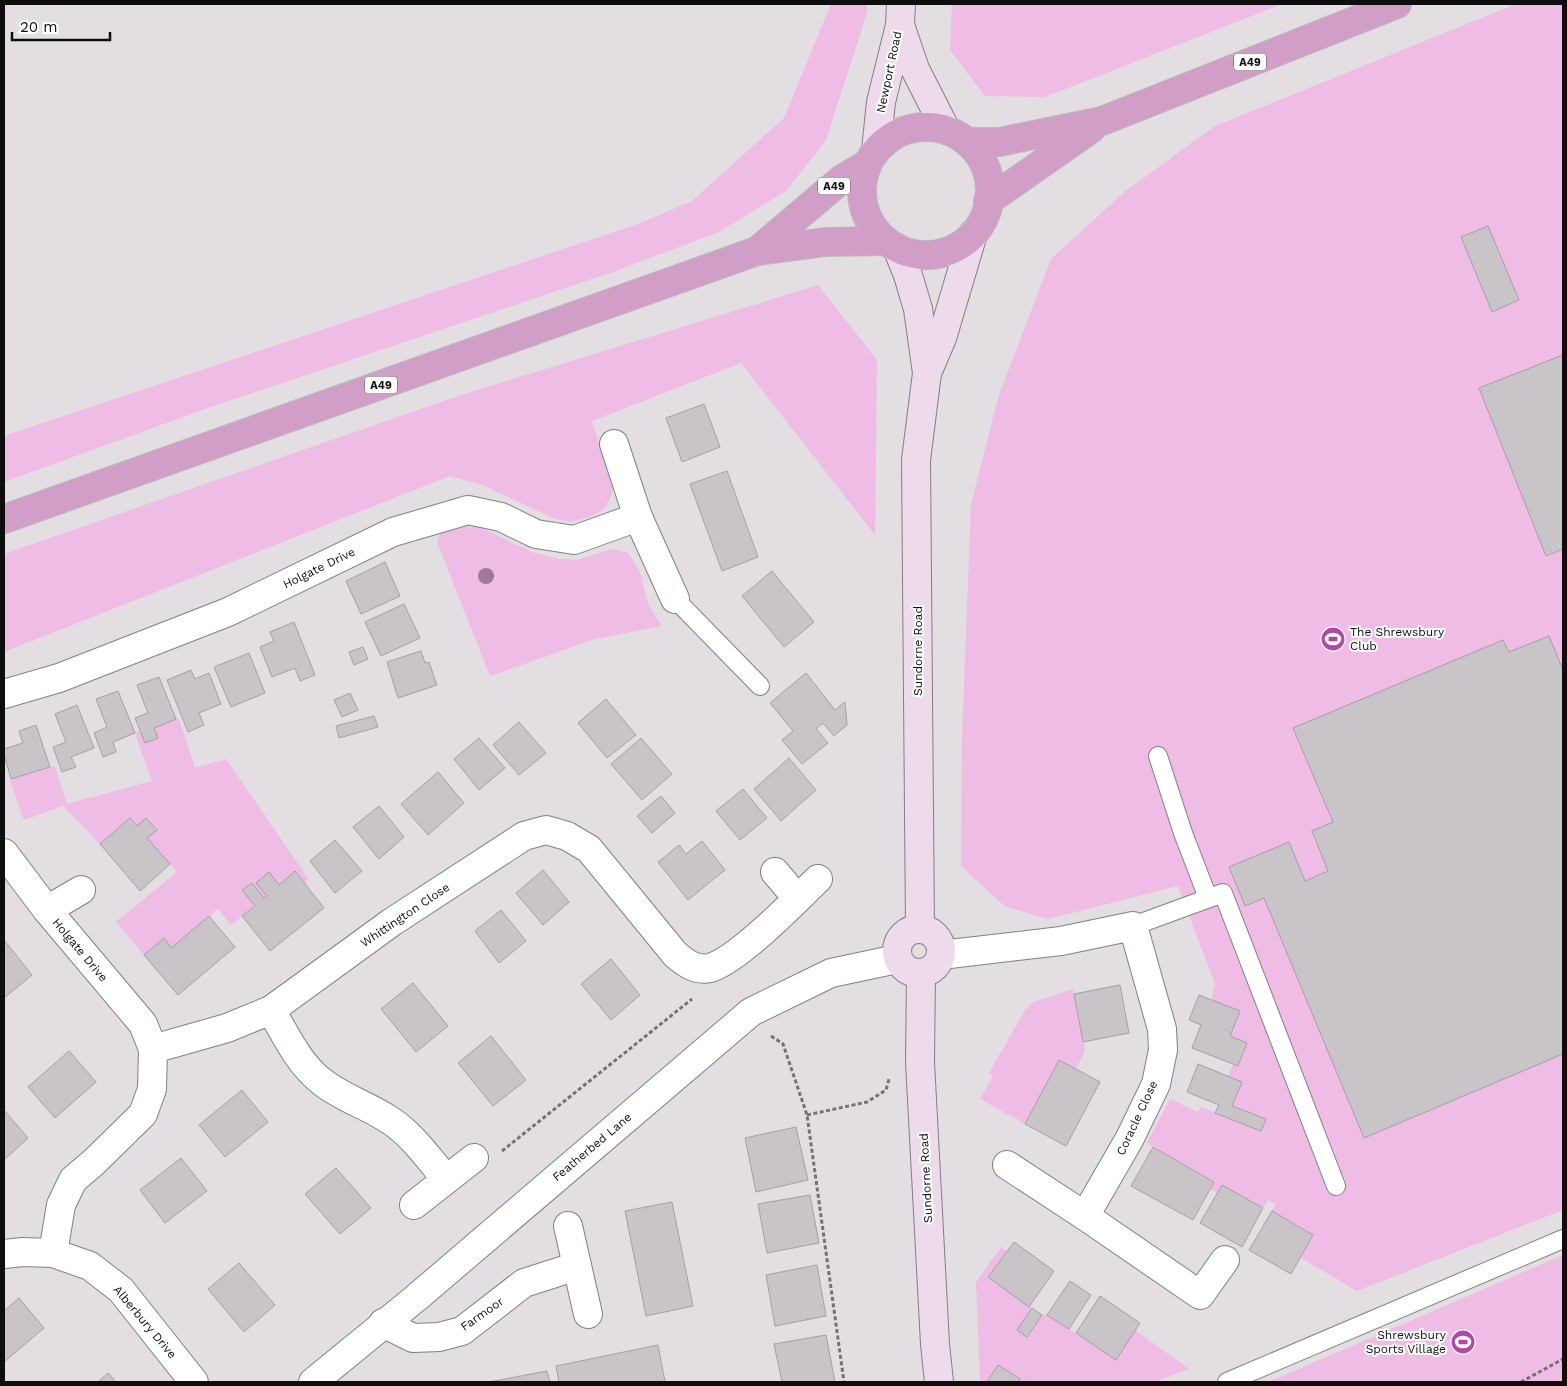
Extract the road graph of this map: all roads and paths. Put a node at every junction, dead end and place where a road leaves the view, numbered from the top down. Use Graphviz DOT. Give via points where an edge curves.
graph roads {
  1 [pos="1397,4"];
  2 [pos="900,14"];
  3 [pos="1102,121"];
  4 [pos="957,136"];
  5 [pos="872,157"];
  6 [pos="988,201"];
  7 [pos="973,234"];
  8 [pos="891,244"];
  9 [pos="757,251"];
  10 [pos="927,373"];
  11 [pos="614,444"];
  12 [pos="638,517"];
  13 [pos="4,519"];
  14 [pos="675,599"];
  15 [pos="760,686"];
  16 [pos="4,694"];
  17 [pos="1158,756"];
  18 [pos="4,853"];
  19 [pos="775,872"];
  20 [pos="818,879"];
  21 [pos="81,890"];
  22 [pos="798,898"];
  23 [pos="1208,898"];
  24 [pos="47,910"];
  25 [pos="1133,926"];
  26 [pos="920,929"];
  27 [pos="941,954"];
  28 [pos="897,958"];
  29 [pos="922,974"];
  30 [pos="694,997"];
  31 [pos="271,1010"];
  32 [pos="764,1032"];
  33 [pos="153,1049"];
  34 [pos="920,1062"];
  35 [pos="807,1115"];
  36 [pos="474,1158"];
  37 [pos="1007,1165"];
  38 [pos="446,1179"];
  39 [pos="1336,1186"];
  40 [pos="414,1205"];
  41 [pos="1085,1216"];
  42 [pos="568,1226"];
  43 [pos="1563,1239"];
  44 [pos="4,1254"];
  45 [pos="53,1254"];
  46 [pos="1225,1260"];
  47 [pos="577,1266"];
  48 [pos="588,1314"];
  49 [pos="383,1323"];
  50 [pos="1563,1359"];
  51 [pos="194,1382"];
  52 [pos="313,1382"];
  53 [pos="844,1382"];
  54 [pos="939,1382"];
  55 [pos="1227,1382"];
  56 [pos="1521,1382"];
  1 -- 3 [label="highway, A49"];
  2 -- 4 [label="main road, Newport Road" via="915,69"];
  2 -- 5 [label="main road, Newport Road"];
  3 -- 4 [label="highway, A49" via="999,142"];
  3 -- 6 [label="highway, A49"];
  4 -- 5 [label="highway" via="930,127 908,130 887,139"];
  4 -- 6 [label="highway" via="978,155 986,169"];
  5 -- 8 [label="highway" via="863,180 862,197 874,228"];
  5 -- 9 [label="highway, A49"];
  6 -- 7 [label="highway" via="986,213"];
  7 -- 8 [label="highway" via="945,252 929,254 913,253"];
  7 -- 10 [label="main road, Sundorne Road" via="942,338"];
  8 -- 9 [label="highway, A49" via="825,242"];
  8 -- 10 [label="main road, Sundorne Road" via="908,275 918,309"];
  9 -- 13 [label="highway, A49"];
  10 -- 26 [label="main road, Sundorne Road" via="916,460"];
  11 -- 12 [label="street"];
  12 -- 14 [label="street"];
  12 -- 16 [label="street, Holgate Drive" via="574,540 536,534 501,517 468,510 393,532 228,612 59,678"];
  14 -- 15 [label="lane"];
  17 -- 23 [label="lane"];
  18 -- 24 [label="street, Holgate Drive"];
  19 -- 22 [label="street"];
  20 -- 22 [label="street, Whittington Close"];
  21 -- 24 [label="street"];
  22 -- 31 [label="street, Whittington Close" via="727,959 708,968 688,966 589,849 567,836 546,830 524,836 392,922"];
  23 -- 25 [label="lane"];
  23 -- 39 [label="lane" via="1223,893"];
  24 -- 33 [label="street, Holgate Drive" via="143,1024"];
  25 -- 27 [label="street" via="1061,941"];
  25 -- 41 [label="street, Coracle Close" via="1162,1029 1163,1050 1156,1084 1130,1138"];
  26 -- 27 [label="main road" via="928,930 939,940"];
  26 -- 28 [label="main road" via="901,938"];
  27 -- 29 [label="main road" via="935,968"];
  28 -- 29 [label="main road" via="907,970"];
  28 -- 49 [label="street, Featherbed Lane" via="831,973 751,1012"];
  29 -- 34 [label="main road, Sundorne Road"];
  30 -- 36 [label="path" via="488,1163"];
  31 -- 33 [label="street, Whittington Close" via="227,1028"];
  31 -- 38 [label="street" via="300,1057 320,1081 388,1119 418,1146"];
  32 -- 35 [label="path" via="783,1044"];
  33 -- 45 [label="street" via="152,1089 143,1114 73,1180 61,1205"];
  34 -- 35 [label="path" via="892,1067 886,1090 867,1102"];
  34 -- 54 [label="main road, Sundorne Road"];
  35 -- 53 [label="path"];
  36 -- 38 [label="street"];
  37 -- 41 [label="street"];
  38 -- 40 [label="street"];
  41 -- 46 [label="street" via="1200,1295"];
  42 -- 47 [label="street"];
  43 -- 55 [label="lane"];
  44 -- 45 [label="street, Alberbury Drive"];
  45 -- 51 [label="street, Alberbury Drive" via="90,1266 121,1290"];
  47 -- 48 [label="street"];
  47 -- 49 [label="street, Farmoor" via="524,1283 462,1331 439,1337 413,1338"];
  49 -- 52 [label="street, Featherbed Lane"];
  50 -- 56 [label="path"];
}
